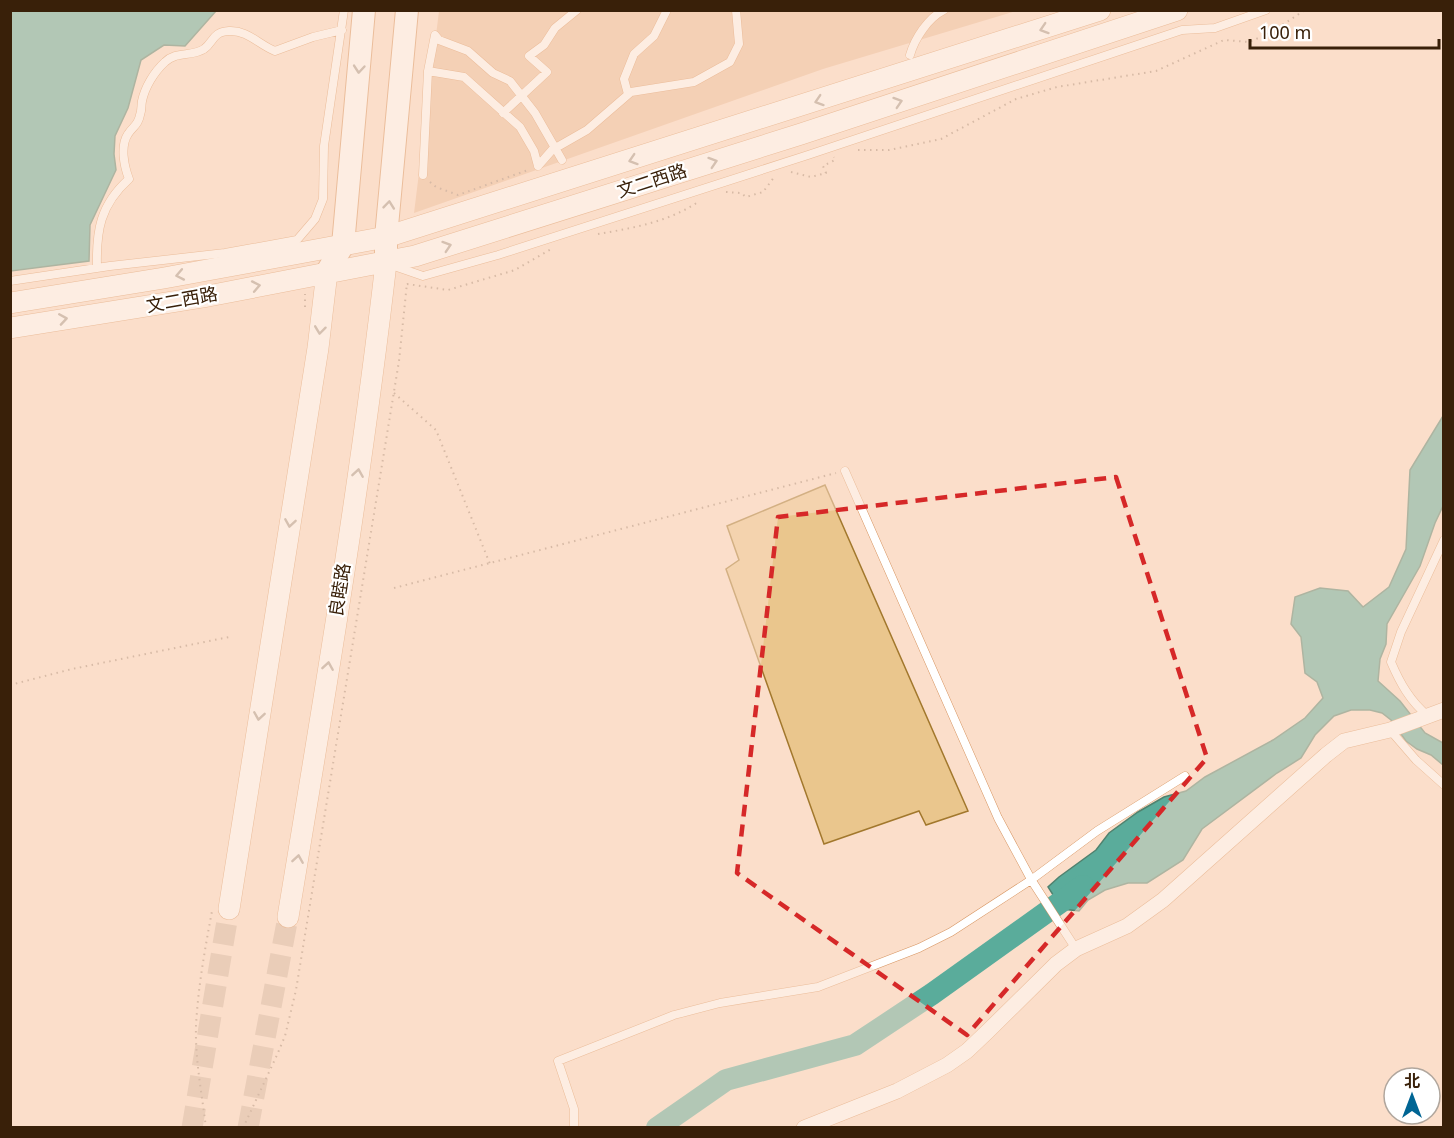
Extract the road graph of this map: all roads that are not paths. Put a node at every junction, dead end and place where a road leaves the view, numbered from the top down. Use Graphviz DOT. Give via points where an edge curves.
graph roads {
  1 [pos="344,10"];
  2 [pos="364,10"];
  3 [pos="406,10"];
  4 [pos="578,10"];
  5 [pos="667,10"];
  6 [pos="736,10"];
  7 [pos="1100,10"];
  8 [pos="1178,10"];
  9 [pos="1266,10"];
  10 [pos="943,11"];
  11 [pos="342,30"];
  12 [pos="910,55"];
  13 [pos="428,71"];
  14 [pos="628,94"];
  15 [pos="522,96"];
  16 [pos="503,113"];
  17 [pos="555,148"];
  18 [pos="562,160"];
  19 [pos="423,175"];
  20 [pos="386,237"];
  21 [pos="343,245"];
  22 [pos="386,263"];
  23 [pos="97,268"];
  24 [pos="327,272"];
  25 [pos="10,281"];
  26 [pos="10,303"];
  27 [pos="10,328"];
  28 [pos="845,471"];
  29 [pos="1443,540"];
  30 [pos="1443,710"];
  31 [pos="1426,717"];
  32 [pos="1390,730"];
  33 [pos="1185,776"];
  34 [pos="1443,784"];
  35 [pos="1031,881"];
  36 [pos="229,909"];
  37 [pos="288,916"];
  38 [pos="1076,949"];
  39 [pos="574,1128"];
  40 [pos="804,1128"];
  1 -- 11 [label="lane"];
  2 -- 21 [label="main road, one-way"];
  20 -- 3 [label="main road, one-way"];
  4 -- 15 [label="lane" via="529,56 547,72"];
  5 -- 14 [label="lane" via="654,36 634,54 624,79"];
  6 -- 14 [label="lane" via="739,44 730,62 694,82"];
  7 -- 20 [label="main road, 文二西路, one-way"];
  22 -- 8 [label="main road, 文二西路, one-way" via="801,134"];
  9 -- 22 [label="lane" via="1215,28 1182,30 498,255 423,276"];
  10 -- 12 [label="lane" via="923,30"];
  11 -- 23 [label="lane" via="324,146 323,199 315,219 297,240"];
  11 -- 23 [label="lane" via="275,51 248,35 228,31 214,36 205,49 177,54 165,62 148,82 137,126 128,134 124,150 129,179 109,202 99,222"];
  13 -- 15 [label="lane" via="435,35 468,51 493,73 510,81"];
  13 -- 16 [label="lane" via="464,77"];
  13 -- 19 [label="lane"];
  14 -- 17 [label="lane" via="587,130"];
  15 -- 16 [label="lane"];
  15 -- 17 [label="lane"];
  16 -- 17 [label="lane" via="519,127 538,166"];
  17 -- 18 [label="lane"];
  20 -- 21 [label="main road, 文二西路"];
  20 -- 22 [label="main road"];
  21 -- 24 [label="main road"];
  21 -- 26 [label="main road, 文二西路, one-way"];
  22 -- 24 [label="main road, 文二西路"];
  37 -- 22 [label="main road, 良睦路, one-way" via="376,354"];
  23 -- 25 [label="lane"];
  27 -- 24 [label="main road, 文二西路, one-way" via="203,297"];
  24 -- 36 [label="main road, one-way"];
  28 -- 35 [label="lane" via="998,818"];
  29 -- 31 [label="lane" via="1391,662"];
  30 -- 31 [label="street"];
  31 -- 32 [label="street"];
  32 -- 34 [label="lane"];
  32 -- 38 [label="street" via="1344,741 1163,900 1127,926"];
  33 -- 35 [label="lane" via="1097,831"];
  35 -- 38 [label="lane"];
  35 -- 39 [label="lane" via="951,932 877,966 818,987 674,1015 558,1061 574,1109"];
  38 -- 40 [label="street" via="947,1065 897,1091"];
}
